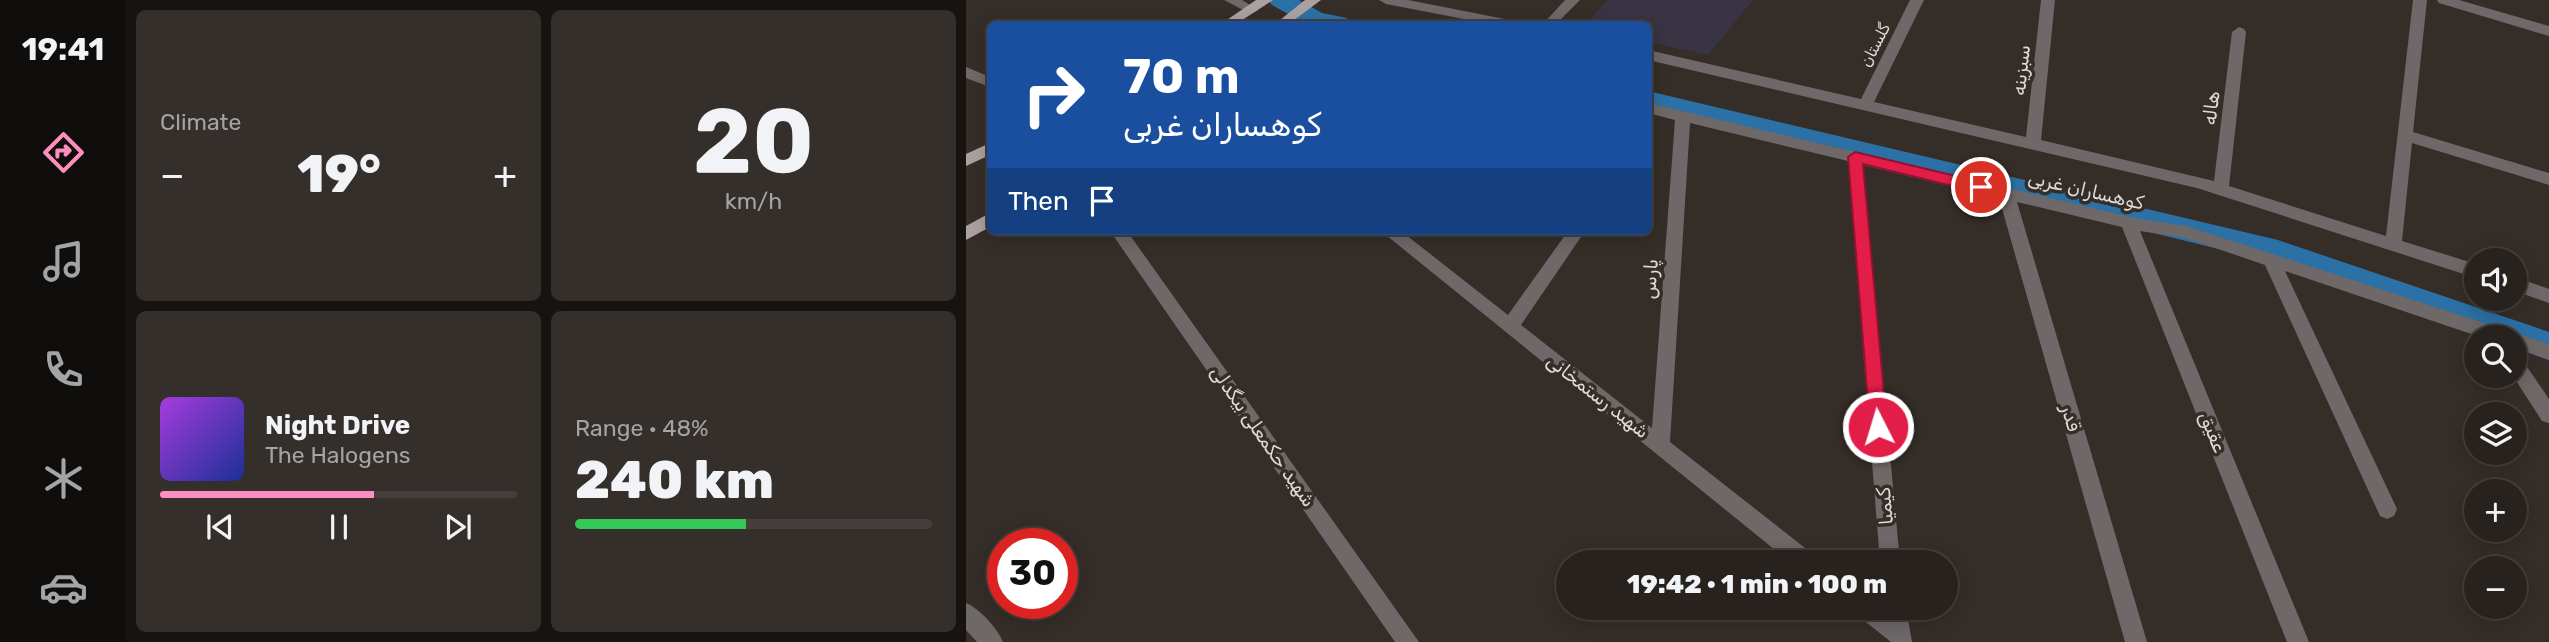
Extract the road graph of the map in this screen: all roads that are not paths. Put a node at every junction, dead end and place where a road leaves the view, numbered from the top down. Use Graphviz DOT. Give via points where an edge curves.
graph roads {
  1 [pos="1231,0"];
  2 [pos="1266,0"];
  3 [pos="1314,0"];
  4 [pos="1386,0"];
  5 [pos="1573,0"];
  6 [pos="1917,0"];
  7 [pos="2048,0"];
  8 [pos="2420,0"];
  9 [pos="2444,0"];
  10 [pos="1251,10"];
  11 [pos="1232,21"];
  12 [pos="1285,21"];
  13 [pos="1494,21"];
  14 [pos="1552,21"];
  15 [pos="2549,31"];
  16 [pos="2239,32"];
  17 [pos="1652,56"];
  18 [pos="966,72"];
  19 [pos="987,81"];
  20 [pos="1865,105"];
  21 [pos="1652,109"];
  22 [pos="1683,116"];
  23 [pos="2405,135"];
  24 [pos="2033,144"];
  25 [pos="987,150"];
  26 [pos="1855,157"];
  27 [pos="966,160"];
  28 [pos="2549,179"];
  29 [pos="2221,188"];
  30 [pos="2007,193"];
  31 [pos="987,221"];
  32 [pos="2127,222"];
  33 [pos="966,234"];
  34 [pos="1121,235"];
  35 [pos="1394,235"];
  36 [pos="1574,235"];
  37 [pos="2393,244"];
  38 [pos="2270,258"];
  39 [pos="2464,267"];
  40 [pos="2527,288"];
  41 [pos="2549,296"];
  42 [pos="2467,325"];
  43 [pos="1510,327"];
  44 [pos="2527,345"];
  45 [pos="2549,352"];
  46 [pos="2527,382"];
  47 [pos="2549,415"];
  48 [pos="1660,445"];
  49 [pos="2387,509"];
  50 [pos="1792,550"];
  51 [pos="1889,550"];
  52 [pos="966,614"];
  53 [pos="1880,620"];
  54 [pos="1898,620"];
  55 [pos="1902,639"];
  56 [pos="992,642"];
  57 [pos="1408,642"];
  58 [pos="2136,642"];
  59 [pos="2298,642"];
  1 -- 10 [label="street"];
  2 -- 10 [label="main road"];
  3 -- 12 [label="main road"];
  4 -- 13 [label="street"];
  5 -- 14 [label="street"];
  6 -- 20 [label="street, گلستان"];
  7 -- 24 [label="street, سبزینه"];
  8 -- 23 [label="street"];
  9 -- 15 [label="street"];
  10 -- 11 [label="main road"];
  16 -- 29 [label="street, هاله"];
  17 -- 20 [label="street, کوهساران غربی"];
  18 -- 19 [label="street"];
  20 -- 24 [label="street, کوهساران غربی"];
  21 -- 22 [label="street, کوهساران غربی"];
  22 -- 26 [label="street, کوهساران غربی"];
  22 -- 48 [label="street, پارس"];
  23 -- 28 [label="street"];
  23 -- 37 [label="street"];
  24 -- 29 [label="street, کوهساران غربی"];
  25 -- 27 [label="main road"];
  26 -- 30 [label="street, کوهساران غربی"];
  26 -- 51 [label="street, کیمیا"];
  29 -- 37 [label="street, کوهساران غربی"];
  30 -- 32 [label="street, کوهساران غربی"];
  30 -- 58 [label="street, قدر"];
  31 -- 33 [label="main road"];
  32 -- 38 [label="street, کوهساران غربی" via="2186,232"];
  32 -- 59 [label="street, عقیق"];
  34 -- 57 [label="street, شهید حکمعلی بیگدلی"];
  35 -- 43 [label="street, شهید رستمخانی"];
  36 -- 43 [label="street"];
  37 -- 39 [label="street, کوهساران غربی"];
  38 -- 42 [label="street, کوهساران غربی"];
  38 -- 49 [label="street"];
  40 -- 41 [label="street"];
  43 -- 48 [label="street, شهید رستمخانی"];
  44 -- 45 [label="street"];
  46 -- 47 [label="street"];
  48 -- 50 [label="street, شهید رستمخانی"];
  52 -- 56 [label="street"];
  53 -- 55 [label="street"];
  54 -- 55 [label="street"];
}
